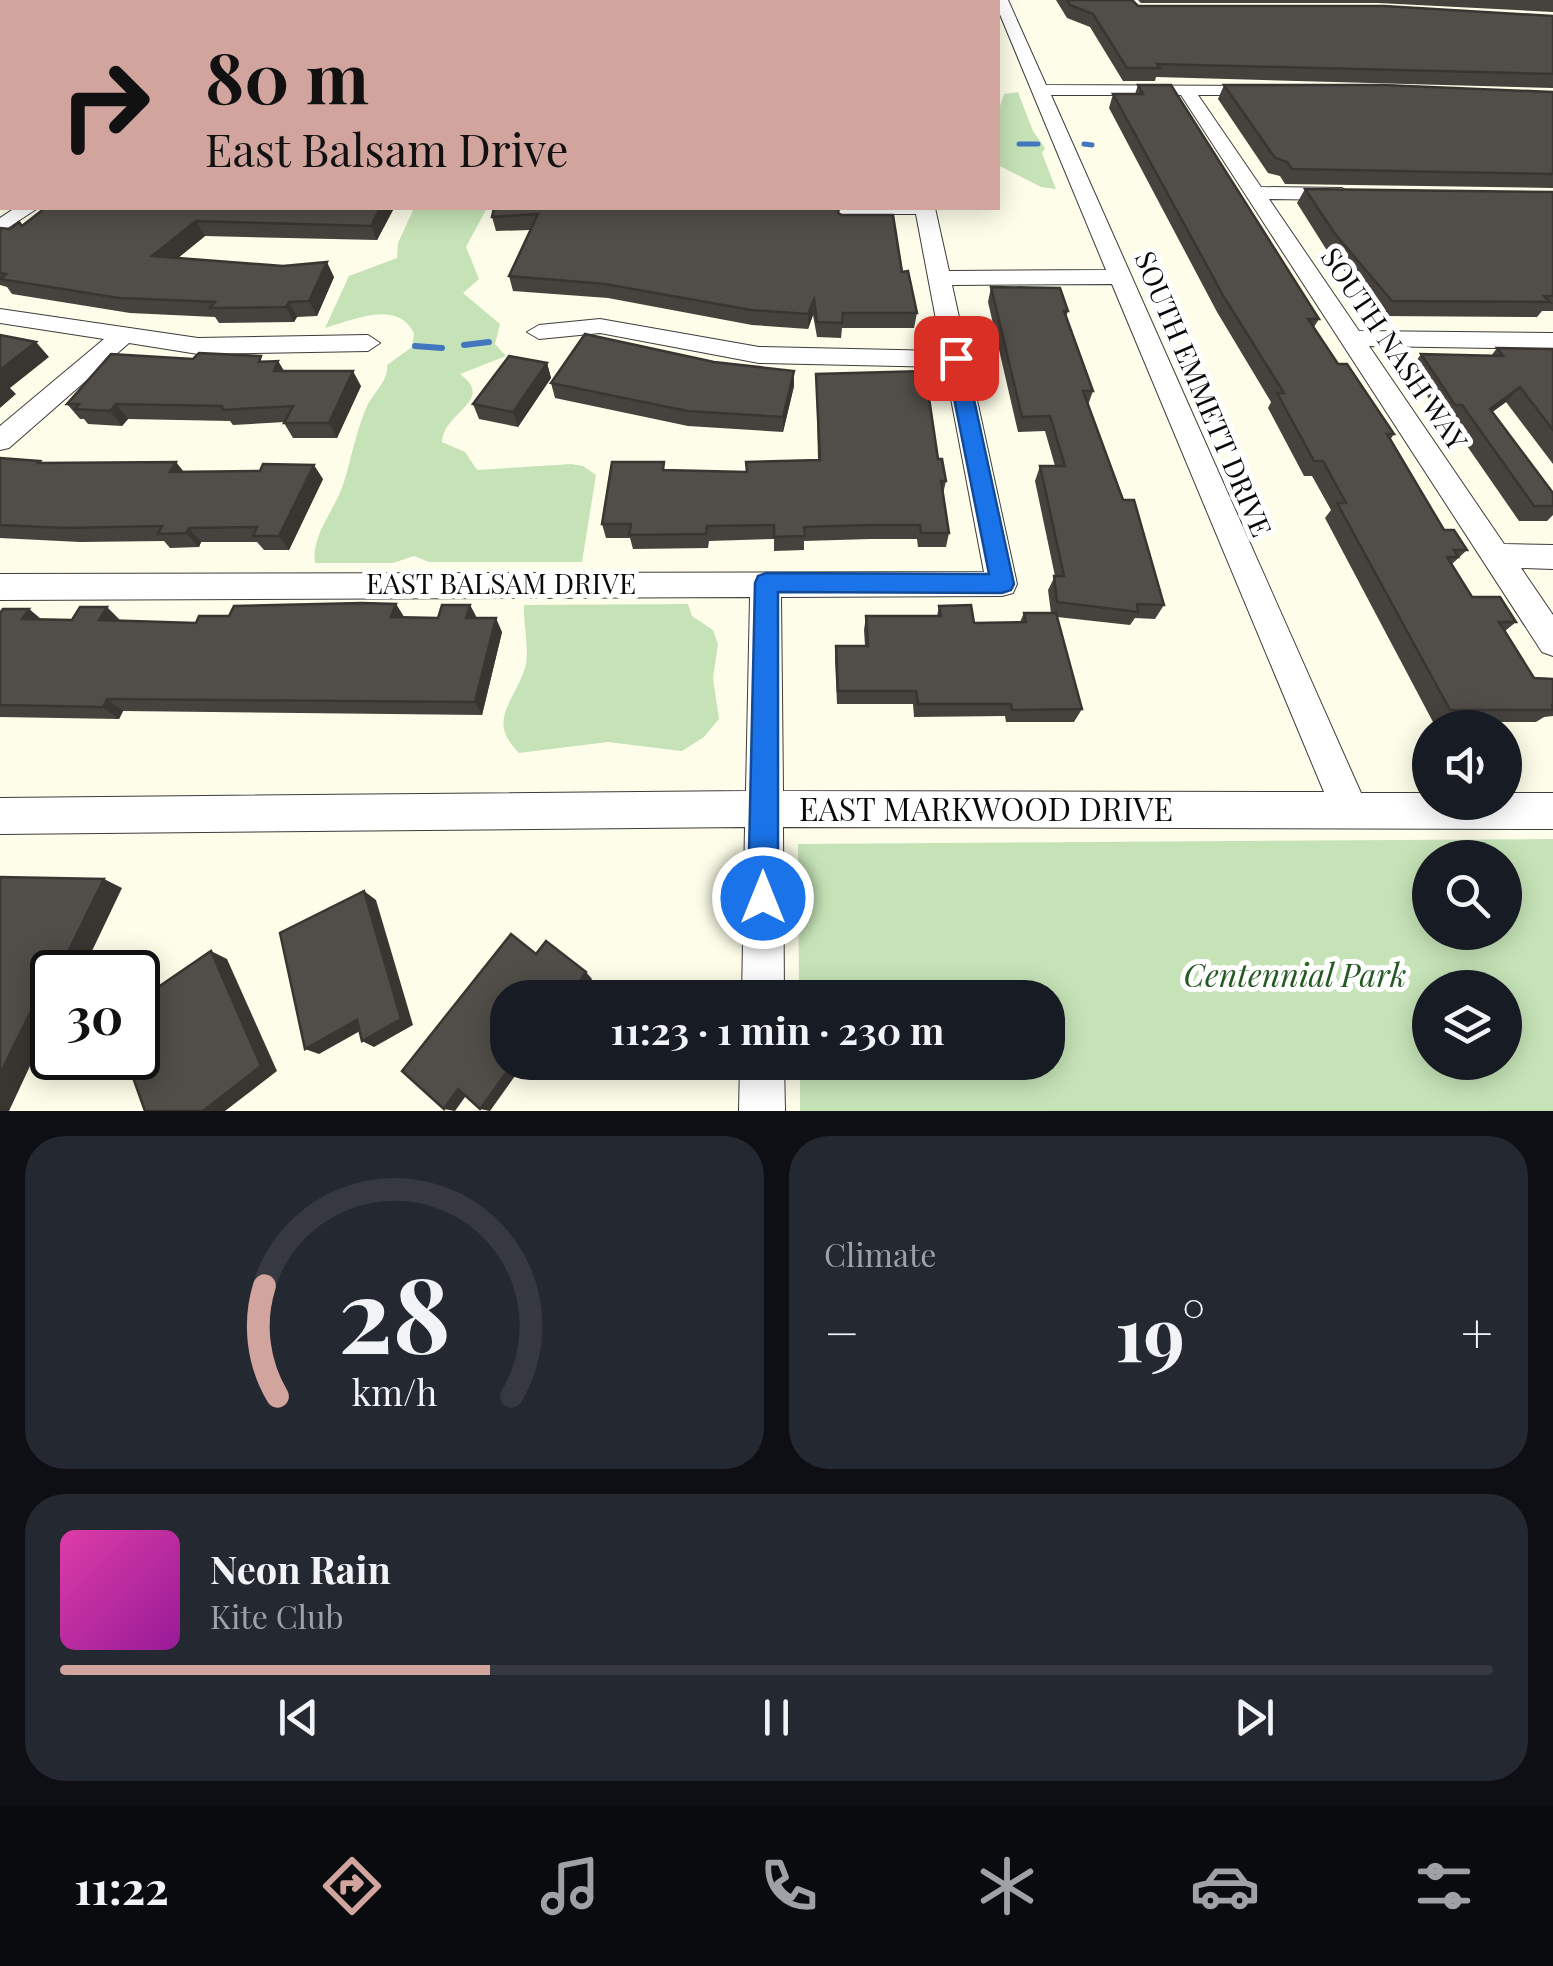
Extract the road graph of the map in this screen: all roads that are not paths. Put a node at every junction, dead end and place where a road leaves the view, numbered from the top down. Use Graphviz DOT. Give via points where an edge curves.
graph roads {
  1 [pos="1001,4"];
  2 [pos="1040,90"];
  3 [pos="1186,90"];
  4 [pos="1281,90"];
  5 [pos="1255,194"];
  6 [pos="1366,195"];
  7 [pos="25,210"];
  8 [pos="924,210"];
  9 [pos="0,226"];
  10 [pos="1120,277"];
  11 [pos="939,278"];
  12 [pos="0,316"];
  13 [pos="539,332"];
  14 [pos="121,337"];
  15 [pos="1350,338"];
  16 [pos="1553,340"];
  17 [pos="368,343"];
  18 [pos="956,358"];
  19 [pos="0,441"];
  20 [pos="1496,556"];
  21 [pos="1553,557"];
  22 [pos="766,583"];
  23 [pos="0,587"];
  24 [pos="1553,642"];
  25 [pos="764,810"];
  26 [pos="1553,811"];
  27 [pos="1351,812"];
  28 [pos="0,816"];
  29 [pos="763,980"];
  30 [pos="762,1080"];
  31 [pos="762,1111"];
  1 -- 2 [label="street, SOUTH EMMETT DRIVE"];
  2 -- 3 [label="street"];
  2 -- 10 [label="street, SOUTH EMMETT DRIVE"];
  3 -- 4 [label="street"];
  3 -- 5 [label="street, SOUTH NASH WAY"];
  5 -- 6 [label="street"];
  5 -- 15 [label="street, SOUTH NASH WAY"];
  7 -- 9 [label="street"];
  8 -- 11 [label="street"];
  10 -- 11 [label="street"];
  10 -- 27 [label="street, SOUTH EMMETT DRIVE"];
  11 -- 18 [label="street"];
  12 -- 14 [label="street"];
  13 -- 18 [label="street" via="600,326 795,358"];
  14 -- 17 [label="street" via="198,346"];
  14 -- 19 [label="street"];
  15 -- 16 [label="street"];
  15 -- 20 [label="street, SOUTH NASH WAY"];
  18 -- 22 [label="street, EAST BALSAM DRIVE" via="1002,584"];
  20 -- 21 [label="street"];
  20 -- 24 [label="street, SOUTH NASH WAY"];
  22 -- 23 [label="street, EAST BALSAM DRIVE"];
  22 -- 25 [label="street"];
  25 -- 27 [label="street, EAST MARKWOOD DRIVE"];
  25 -- 28 [label="street, EAST MARKWOOD DRIVE"];
  25 -- 29 [label="street"];
  26 -- 27 [label="street, EAST MARKWOOD DRIVE"];
  30 -- 31 [label="street"];
}
